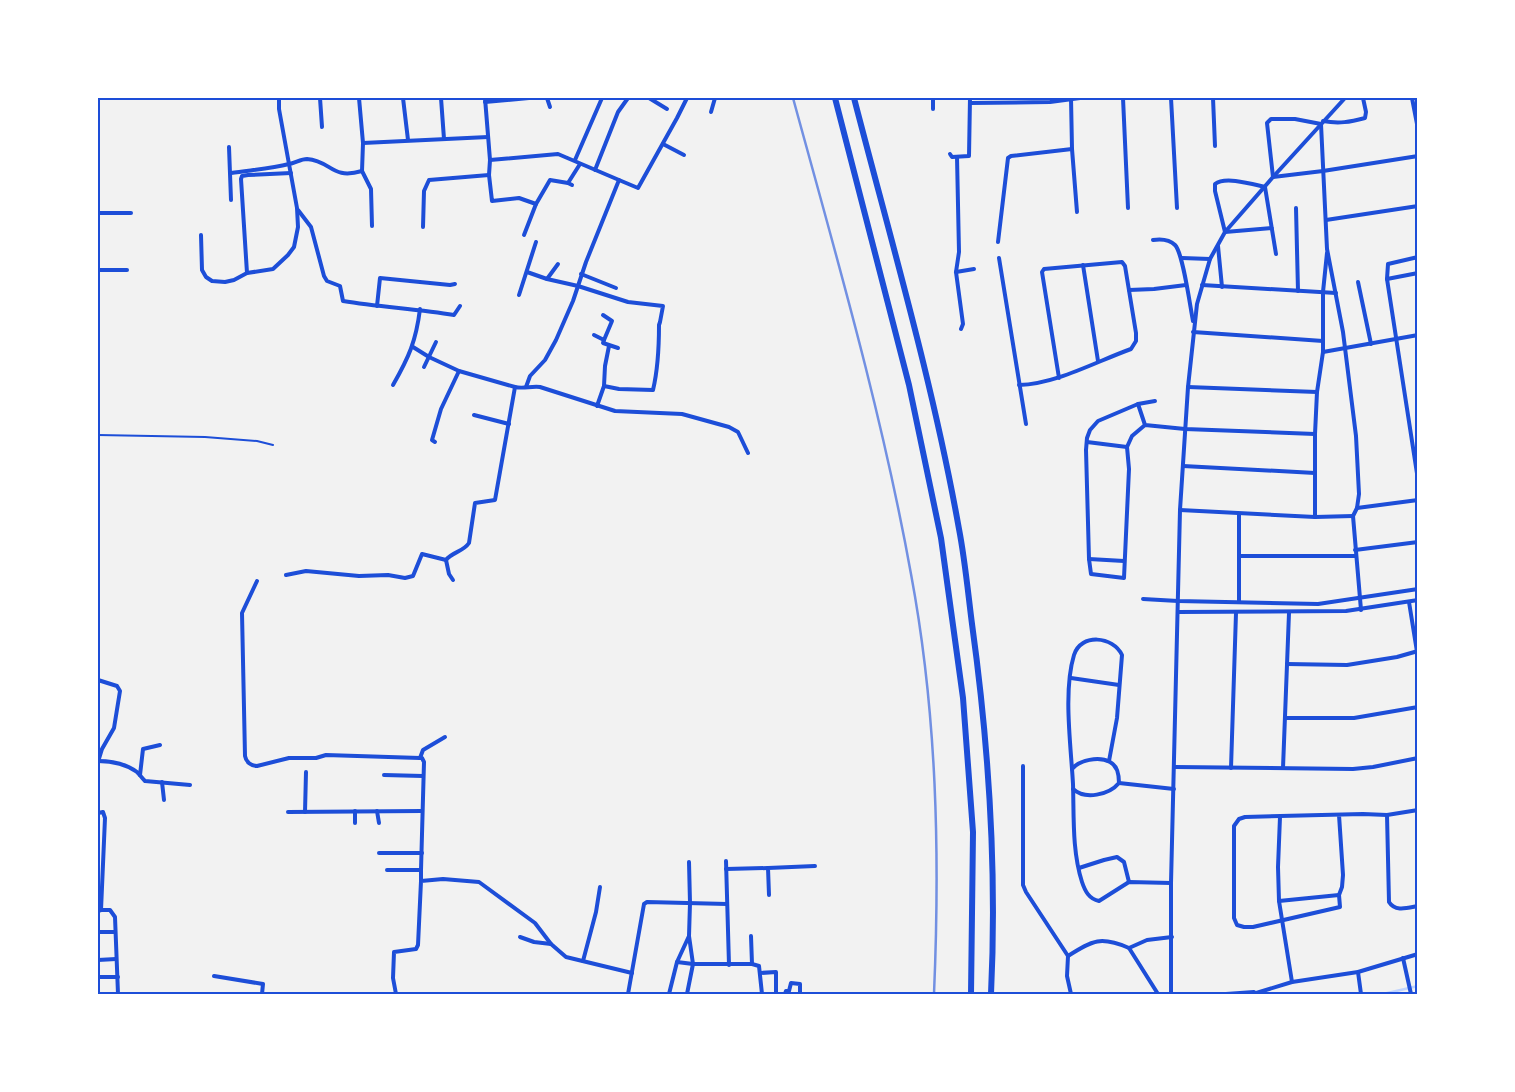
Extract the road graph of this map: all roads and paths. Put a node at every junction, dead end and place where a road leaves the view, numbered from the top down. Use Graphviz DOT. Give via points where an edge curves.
graph roads {
  1 [pos="279,98"];
  2 [pos="320,98"];
  3 [pos="359,98"];
  4 [pos="403,98"];
  5 [pos="441,98"];
  6 [pos="524,98"];
  7 [pos="529,98"];
  8 [pos="547,98"];
  9 [pos="602,98"];
  10 [pos="628,98"];
  11 [pos="649,98"];
  12 [pos="687,98"];
  13 [pos="715,98"];
  14 [pos="835,98"];
  15 [pos="854,98"];
  16 [pos="933,98"];
  17 [pos="970,98"];
  18 [pos="1071,98"];
  19 [pos="1080,98"];
  20 [pos="1123,98"];
  21 [pos="1171,98"];
  22 [pos="1213,98"];
  23 [pos="1363,98"];
  24 [pos="1412,98"];
  25 [pos="1342,99"];
  26 [pos="485,100"];
  27 [pos="970,103"];
  28 [pos="550,106"];
  29 [pos="667,109"];
  30 [pos="933,109"];
  31 [pos="711,112"];
  32 [pos="1322,122"];
  33 [pos="322,127"];
  34 [pos="1418,129"];
  35 [pos="488,137"];
  36 [pos="444,138"];
  37 [pos="408,140"];
  38 [pos="363,143"];
  39 [pos="663,144"];
  40 [pos="229,146"];
  41 [pos="1215,146"];
  42 [pos="1072,149"];
  43 [pos="950,154"];
  44 [pos="684,155"];
  45 [pos="1418,156"];
  46 [pos="957,157"];
  47 [pos="490,160"];
  48 [pos="575,160"];
  49 [pos="289,164"];
  50 [pos="580,164"];
  51 [pos="594,170"];
  52 [pos="362,171"];
  53 [pos="1323,171"];
  54 [pos="231,173"];
  55 [pos="291,173"];
  56 [pos="489,175"];
  57 [pos="1273,177"];
  58 [pos="619,180"];
  59 [pos="1265,187"];
  60 [pos="231,200"];
  61 [pos="536,204"];
  62 [pos="1418,206"];
  63 [pos="297,208"];
  64 [pos="1128,208"];
  65 [pos="1177,208"];
  66 [pos="1296,208"];
  67 [pos="1077,212"];
  68 [pos="98,213"];
  69 [pos="131,213"];
  70 [pos="1326,220"];
  71 [pos="372,226"];
  72 [pos="423,227"];
  73 [pos="1272,228"];
  74 [pos="1225,232"];
  75 [pos="201,235"];
  76 [pos="524,235"];
  77 [pos="1153,240"];
  78 [pos="536,242"];
  79 [pos="998,242"];
  80 [pos="1218,246"];
  81 [pos="1327,249"];
  82 [pos="1276,254"];
  83 [pos="1418,257"];
  84 [pos="999,258"];
  85 [pos="1182,258"];
  86 [pos="1210,259"];
  87 [pos="558,264"];
  88 [pos="1082,266"];
  89 [pos="98,270"];
  90 [pos="128,270"];
  91 [pos="974,270"];
  92 [pos="527,272"];
  93 [pos="956,272"];
  94 [pos="247,273"];
  95 [pos="1418,273"];
  96 [pos="581,274"];
  97 [pos="547,279"];
  98 [pos="1387,279"];
  99 [pos="1358,282"];
  100 [pos="455,284"];
  101 [pos="1186,285"];
  102 [pos="1202,285"];
  103 [pos="578,286"];
  104 [pos="1222,287"];
  105 [pos="616,288"];
  106 [pos="1129,290"];
  107 [pos="1298,291"];
  108 [pos="1323,292"];
  109 [pos="1336,293"];
  110 [pos="519,295"];
  111 [pos="377,306"];
  112 [pos="460,306"];
  113 [pos="420,309"];
  114 [pos="602,315"];
  115 [pos="1194,324"];
  116 [pos="961,329"];
  117 [pos="1192,332"];
  118 [pos="594,335"];
  119 [pos="1418,335"];
  120 [pos="1396,339"];
  121 [pos="604,340"];
  122 [pos="1323,341"];
  123 [pos="436,342"];
  124 [pos="1371,344"];
  125 [pos="610,346"];
  126 [pos="413,347"];
  127 [pos="618,348"];
  128 [pos="1345,348"];
  129 [pos="1322,352"];
  130 [pos="429,357"];
  131 [pos="1098,361"];
  132 [pos="424,367"];
  133 [pos="459,371"];
  134 [pos="1059,378"];
  135 [pos="393,384"];
  136 [pos="527,384"];
  137 [pos="1019,385"];
  138 [pos="604,386"];
  139 [pos="515,387"];
  140 [pos="1188,387"];
  141 [pos="1318,392"];
  142 [pos="1155,401"];
  143 [pos="1138,404"];
  144 [pos="597,406"];
  145 [pos="474,415"];
  146 [pos="509,424"];
  147 [pos="1026,424"];
  148 [pos="1145,425"];
  149 [pos="1185,429"];
  150 [pos="1315,434"];
  151 [pos="98,435"];
  152 [pos="434,442"];
  153 [pos="1087,442"];
  154 [pos="273,445"];
  155 [pos="1127,447"];
  156 [pos="748,453"];
  157 [pos="1183,466"];
  158 [pos="1315,473"];
  159 [pos="1418,480"];
  160 [pos="1418,500"];
  161 [pos="1357,508"];
  162 [pos="1180,510"];
  163 [pos="1239,514"];
  164 [pos="1353,516"];
  165 [pos="1315,517"];
  166 [pos="1418,542"];
  167 [pos="1355,550"];
  168 [pos="1239,556"];
  169 [pos="1355,556"];
  170 [pos="1089,559"];
  171 [pos="446,560"];
  172 [pos="1124,561"];
  173 [pos="286,575"];
  174 [pos="453,580"];
  175 [pos="256,581"];
  176 [pos="1418,589"];
  177 [pos="1143,599"];
  178 [pos="1418,600"];
  179 [pos="1239,602"];
  180 [pos="1409,602"];
  181 [pos="1178,603"];
  182 [pos="1360,604"];
  183 [pos="1178,612"];
  184 [pos="1236,613"];
  185 [pos="1289,613"];
  186 [pos="1417,652"];
  187 [pos="1418,658"];
  188 [pos="1287,664"];
  189 [pos="1070,678"];
  190 [pos="98,680"];
  191 [pos="1119,685"];
  192 [pos="1418,707"];
  193 [pos="1285,718"];
  194 [pos="445,737"];
  195 [pos="160,745"];
  196 [pos="420,758"];
  197 [pos="1418,758"];
  198 [pos="98,761"];
  199 [pos="1109,761"];
  200 [pos="1023,766"];
  201 [pos="1175,767"];
  202 [pos="1231,768"];
  203 [pos="1283,768"];
  204 [pos="1072,769"];
  205 [pos="306,772"];
  206 [pos="140,775"];
  207 [pos="384,776"];
  208 [pos="423,776"];
  209 [pos="162,782"];
  210 [pos="1119,783"];
  211 [pos="190,785"];
  212 [pos="1073,789"];
  213 [pos="1174,789"];
  214 [pos="164,800"];
  215 [pos="1418,810"];
  216 [pos="355,811"];
  217 [pos="378,811"];
  218 [pos="422,811"];
  219 [pos="288,812"];
  220 [pos="305,812"];
  221 [pos="98,813"];
  222 [pos="1338,815"];
  223 [pos="1387,815"];
  224 [pos="1280,817"];
  225 [pos="355,823"];
  226 [pos="379,823"];
  227 [pos="378,853"];
  228 [pos="422,853"];
  229 [pos="726,861"];
  230 [pos="689,862"];
  231 [pos="815,866"];
  232 [pos="768,868"];
  233 [pos="1079,868"];
  234 [pos="726,869"];
  235 [pos="387,870"];
  236 [pos="421,870"];
  237 [pos="421,880"];
  238 [pos="1129,882"];
  239 [pos="1171,883"];
  240 [pos="600,886"];
  241 [pos="769,895"];
  242 [pos="1340,895"];
  243 [pos="1279,901"];
  244 [pos="690,903"];
  245 [pos="727,904"];
  246 [pos="1418,906"];
  247 [pos="99,910"];
  248 [pos="1283,920"];
  249 [pos="98,932"];
  250 [pos="114,932"];
  251 [pos="689,936"];
  252 [pos="751,936"];
  253 [pos="520,937"];
  254 [pos="1172,938"];
  255 [pos="551,944"];
  256 [pos="1129,948"];
  257 [pos="1418,954"];
  258 [pos="1068,956"];
  259 [pos="1403,958"];
  260 [pos="116,959"];
  261 [pos="98,960"];
  262 [pos="583,961"];
  263 [pos="677,962"];
  264 [pos="693,964"];
  265 [pos="752,964"];
  266 [pos="729,965"];
  267 [pos="1358,972"];
  268 [pos="632,973"];
  269 [pos="760,973"];
  270 [pos="118,976"];
  271 [pos="214,976"];
  272 [pos="98,977"];
  273 [pos="1292,982"];
  274 [pos="1259,992"];
  275 [pos="1360,992"];
  276 [pos="118,994"];
  277 [pos="262,994"];
  278 [pos="396,994"];
  279 [pos="628,994"];
  280 [pos="669,994"];
  281 [pos="687,994"];
  282 [pos="762,994"];
  283 [pos="776,994"];
  284 [pos="785,994"];
  285 [pos="800,994"];
  286 [pos="971,994"];
  287 [pos="991,994"];
  288 [pos="1071,994"];
  289 [pos="1158,994"];
  290 [pos="1170,994"];
  291 [pos="1226,994"];
  292 [pos="1252,994"];
  293 [pos="1411,994"];
  1 -- 49 [label="street"];
  2 -- 33 [label="street"];
  3 -- 38 [label="street"];
  4 -- 37 [label="street"];
  5 -- 36 [label="street"];
  6 -- 7 [label="street"];
  6 -- 26 [label="street"];
  8 -- 28 [label="street"];
  9 -- 48 [label="street"];
  10 -- 51 [label="street" via="618,112"];
  11 -- 29 [label="street"];
  12 -- 39 [label="street"];
  13 -- 31 [label="street"];
  14 -- 286 [label="highway" via="909,385 941,538 963,698 973,832"];
  15 -- 287 [label="highway" via="925,373 960,531 982,696 992,834"];
  16 -- 30 [label="street"];
  17 -- 27 [label="street"];
  18 -- 19 [label="street"];
  18 -- 27 [label="street" via="1050,102"];
  18 -- 42 [label="street"];
  20 -- 64 [label="street"];
  21 -- 65 [label="street"];
  22 -- 41 [label="street"];
  23 -- 32 [label="street" via="1365,118 1338,124"];
  24 -- 34 [label="street"];
  25 -- 32 [label="street"];
  26 -- 35 [label="street"];
  27 -- 46 [label="street" via="969,156"];
  32 -- 53 [label="street"];
  32 -- 57 [label="street"];
  32 -- 57 [label="street" via="1269,120"];
  35 -- 36 [label="street"];
  35 -- 47 [label="street"];
  36 -- 37 [label="street"];
  37 -- 38 [label="street"];
  38 -- 52 [label="street"];
  39 -- 44 [label="street"];
  39 -- 58 [label="street" via="638,188"];
  40 -- 54 [label="street"];
  42 -- 67 [label="street"];
  42 -- 79 [label="street" via="1008,158"];
  43 -- 46 [label="street"];
  45 -- 53 [label="street"];
  46 -- 93 [label="street" via="959,252"];
  47 -- 48 [label="street" via="558,154"];
  47 -- 56 [label="street"];
  48 -- 50 [label="street"];
  49 -- 52 [label="street" via="309,159 340,173"];
  49 -- 54 [label="street"];
  49 -- 55 [label="street"];
  50 -- 51 [label="street"];
  50 -- 61 [label="street" via="570,184 550,179"];
  51 -- 58 [label="street"];
  52 -- 71 [label="street" via="371,189"];
  53 -- 57 [label="street"];
  53 -- 70 [label="street"];
  54 -- 60 [label="street"];
  55 -- 63 [label="street"];
  55 -- 94 [label="street" via="242,176"];
  56 -- 61 [label="street" via="492,201 519,198"];
  56 -- 72 [label="street" via="429,180 424,191"];
  57 -- 59 [label="street"];
  58 -- 96 [label="street"];
  59 -- 73 [label="street"];
  59 -- 74 [label="street"];
  59 -- 74 [label="street" via="1224,180 1215,184"];
  61 -- 76 [label="street"];
  62 -- 70 [label="street"];
  63 -- 94 [label="street" via="297,236 288,255 273,269"];
  63 -- 111 [label="street" via="311,227 324,276 327,281 340,286 342,300"];
  66 -- 107 [label="street"];
  68 -- 69 [label="street"];
  70 -- 81 [label="street"];
  73 -- 74 [label="street"];
  73 -- 82 [label="street"];
  74 -- 80 [label="street"];
  75 -- 94 [label="street" via="202,270 206,278 225,282"];
  77 -- 85 [label="street" via="1174,243"];
  78 -- 92 [label="street"];
  80 -- 86 [label="street"];
  80 -- 104 [label="street"];
  81 -- 108 [label="street"];
  81 -- 109 [label="street"];
  83 -- 98 [label="street" via="1388,264"];
  84 -- 137 [label="street"];
  85 -- 86 [label="street"];
  85 -- 101 [label="street"];
  86 -- 102 [label="street"];
  87 -- 97 [label="street"];
  88 -- 106 [label="street" via="1122,262"];
  88 -- 131 [label="street"];
  88 -- 134 [label="street" via="1044,269 1042,272"];
  89 -- 90 [label="street"];
  91 -- 93 [label="street"];
  92 -- 97 [label="street"];
  92 -- 110 [label="street"];
  93 -- 116 [label="street"];
  95 -- 98 [label="street"];
  96 -- 103 [label="street"];
  96 -- 105 [label="street"];
  97 -- 103 [label="street"];
  98 -- 120 [label="street"];
  99 -- 124 [label="street"];
  100 -- 111 [label="street" via="380,278"];
  101 -- 106 [label="street"];
  101 -- 115 [label="street"];
  102 -- 104 [label="street"];
  102 -- 115 [label="street"];
  103 -- 136 [label="street" via="556,340"];
  103 -- 138 [label="street" via="628,302 663,306 658,324 660,337 652,390"];
  104 -- 107 [label="street"];
  106 -- 131 [label="street" via="1136,333 1134,346"];
  107 -- 108 [label="street"];
  108 -- 109 [label="street"];
  108 -- 122 [label="street"];
  109 -- 128 [label="street"];
  111 -- 113 [label="street"];
  112 -- 113 [label="street" via="454,315"];
  113 -- 126 [label="street"];
  114 -- 121 [label="street" via="612,321"];
  115 -- 117 [label="street"];
  117 -- 122 [label="street"];
  117 -- 140 [label="street"];
  118 -- 121 [label="street"];
  119 -- 120 [label="street"];
  120 -- 124 [label="street"];
  120 -- 159 [label="street"];
  121 -- 125 [label="street"];
  122 -- 129 [label="street"];
  123 -- 130 [label="street"];
  124 -- 128 [label="street"];
  125 -- 127 [label="street"];
  125 -- 138 [label="street"];
  126 -- 130 [label="street"];
  126 -- 135 [label="street"];
  128 -- 129 [label="street"];
  128 -- 161 [label="street" via="1356,436 1360,494"];
  129 -- 141 [label="street"];
  130 -- 132 [label="street"];
  130 -- 133 [label="street"];
  131 -- 134 [label="street"];
  133 -- 139 [label="street"];
  133 -- 152 [label="street" via="437,419"];
  134 -- 137 [label="street"];
  136 -- 139 [label="street" via="520,389"];
  136 -- 144 [label="street"];
  137 -- 147 [label="street"];
  138 -- 144 [label="street"];
  139 -- 146 [label="street"];
  140 -- 141 [label="street"];
  140 -- 149 [label="street"];
  141 -- 150 [label="street"];
  142 -- 143 [label="street"];
  143 -- 148 [label="street"];
  143 -- 153 [label="street" via="1098,421 1090,430"];
  144 -- 156 [label="street" via="616,411 682,414 729,427 738,432"];
  145 -- 146 [label="street"];
  146 -- 171 [label="street" via="495,500 475,503 466,547"];
  148 -- 149 [label="street"];
  148 -- 155 [label="street" via="1132,436"];
  149 -- 150 [label="street"];
  149 -- 157 [label="street"];
  150 -- 158 [label="street"];
  151 -- 154 [label="lane" via="205,437"];
  153 -- 155 [label="street"];
  153 -- 170 [label="street"];
  155 -- 172 [label="street"];
  157 -- 158 [label="street"];
  157 -- 162 [label="street"];
  158 -- 165 [label="street"];
  160 -- 161 [label="street"];
  161 -- 164 [label="street"];
  162 -- 163 [label="street"];
  162 -- 181 [label="street"];
  163 -- 165 [label="street"];
  163 -- 168 [label="street"];
  164 -- 165 [label="street"];
  164 -- 167 [label="street"];
  166 -- 167 [label="street"];
  167 -- 169 [label="street"];
  168 -- 169 [label="street"];
  168 -- 179 [label="street"];
  169 -- 182 [label="street"];
  170 -- 172 [label="street"];
  170 -- 172 [label="street" via="1091,574 1124,578"];
  171 -- 173 [label="street" via="422,554 413,576 405,578 306,571"];
  171 -- 174 [label="street"];
  175 -- 196 [label="street" via="242,613 247,762 257,766 289,758 326,755"];
  176 -- 182 [label="street"];
  177 -- 181 [label="street"];
  178 -- 180 [label="street"];
  179 -- 181 [label="street"];
  179 -- 182 [label="street"];
  180 -- 182 [label="street"];
  180 -- 186 [label="street"];
  181 -- 183 [label="street"];
  182 -- 185 [label="street"];
  183 -- 184 [label="street"];
  183 -- 201 [label="street"];
  184 -- 185 [label="street"];
  184 -- 202 [label="street"];
  185 -- 188 [label="street"];
  186 -- 187 [label="street"];
  186 -- 188 [label="street" via="1346,665"];
  188 -- 193 [label="street"];
  189 -- 191 [label="street"];
  189 -- 191 [label="street" via="1078,646 1084,641 1097,640 1112,644 1120,651"];
  189 -- 204 [label="street"];
  190 -- 198 [label="street" via="117,686 120,691 114,728"];
  191 -- 199 [label="street"];
  192 -- 193 [label="street" via="1354,718"];
  193 -- 203 [label="street"];
  194 -- 196 [label="street" via="423,750"];
  195 -- 206 [label="street" via="143,749"];
  196 -- 208 [label="street" via="423,760"];
  197 -- 203 [label="street" via="1365,768"];
  198 -- 206 [label="street" via="120,764"];
  199 -- 204 [label="street" via="1082,761"];
  199 -- 210 [label="street" via="1116,767"];
  200 -- 258 [label="street" via="1024,888"];
  201 -- 202 [label="street"];
  201 -- 213 [label="street"];
  202 -- 203 [label="street"];
  204 -- 212 [label="street"];
  205 -- 220 [label="street"];
  206 -- 209 [label="street" via="145,781"];
  207 -- 208 [label="street"];
  208 -- 218 [label="street"];
  209 -- 211 [label="street"];
  209 -- 214 [label="street"];
  210 -- 212 [label="street" via="1113,789 1091,795 1079,794"];
  210 -- 213 [label="street"];
  212 -- 233 [label="street" via="1074,839"];
  213 -- 239 [label="street"];
  215 -- 223 [label="street"];
  216 -- 217 [label="street"];
  216 -- 220 [label="street"];
  216 -- 225 [label="street"];
  217 -- 218 [label="street"];
  217 -- 226 [label="street"];
  218 -- 228 [label="street"];
  219 -- 220 [label="street"];
  221 -- 247 [label="street" via="103,812 105,818"];
  222 -- 223 [label="street"];
  222 -- 224 [label="street"];
  222 -- 242 [label="street"];
  223 -- 246 [label="street" via="1389,902 1398,909"];
  224 -- 243 [label="street"];
  224 -- 248 [label="street" via="1245,817 1234,824 1234,920 1239,926 1248,927"];
  227 -- 228 [label="street"];
  228 -- 236 [label="street"];
  229 -- 234 [label="street"];
  230 -- 244 [label="street"];
  231 -- 232 [label="street"];
  232 -- 234 [label="street"];
  232 -- 241 [label="street"];
  233 -- 238 [label="street" via="1117,857 1124,862"];
  233 -- 238 [label="street" via="1084,888 1094,900 1101,900"];
  234 -- 245 [label="street"];
  235 -- 236 [label="street"];
  236 -- 237 [label="street"];
  237 -- 255 [label="street" via="479,882 534,923"];
  237 -- 278 [label="street" via="418,945 416,949 394,952"];
  238 -- 239 [label="street"];
  239 -- 254 [label="street"];
  240 -- 262 [label="street"];
  242 -- 243 [label="street"];
  242 -- 248 [label="street" via="1340,907"];
  243 -- 248 [label="street"];
  244 -- 245 [label="street"];
  244 -- 251 [label="street"];
  244 -- 268 [label="street" via="644,904"];
  245 -- 266 [label="street"];
  247 -- 250 [label="street" via="113,913"];
  248 -- 273 [label="street"];
  249 -- 250 [label="street"];
  250 -- 260 [label="street"];
  251 -- 263 [label="street"];
  251 -- 264 [label="street"];
  252 -- 265 [label="street"];
  253 -- 255 [label="street"];
  254 -- 256 [label="street" via="1147,940"];
  254 -- 290 [label="street"];
  255 -- 262 [label="street" via="566,957"];
  256 -- 258 [label="street" via="1103,941 1088,944"];
  256 -- 289 [label="street"];
  257 -- 259 [label="street"];
  258 -- 288 [label="street" via="1067,976"];
  259 -- 267 [label="street"];
  259 -- 293 [label="street"];
  260 -- 261 [label="street"];
  260 -- 270 [label="street"];
  262 -- 268 [label="street"];
  263 -- 264 [label="street"];
  263 -- 280 [label="street"];
  264 -- 266 [label="street"];
  264 -- 281 [label="street"];
  265 -- 266 [label="street"];
  265 -- 269 [label="street" via="760,966"];
  267 -- 273 [label="street"];
  267 -- 275 [label="street"];
  268 -- 279 [label="street"];
  269 -- 282 [label="street"];
  269 -- 283 [label="street" via="776,972"];
  270 -- 272 [label="street"];
  270 -- 276 [label="street"];
  271 -- 277 [label="street" via="263,984"];
  273 -- 274 [label="street"];
  274 -- 291 [label="street"];
  274 -- 292 [label="street"];
  284 -- 285 [label="street" via="791,983 800,984"];
}
